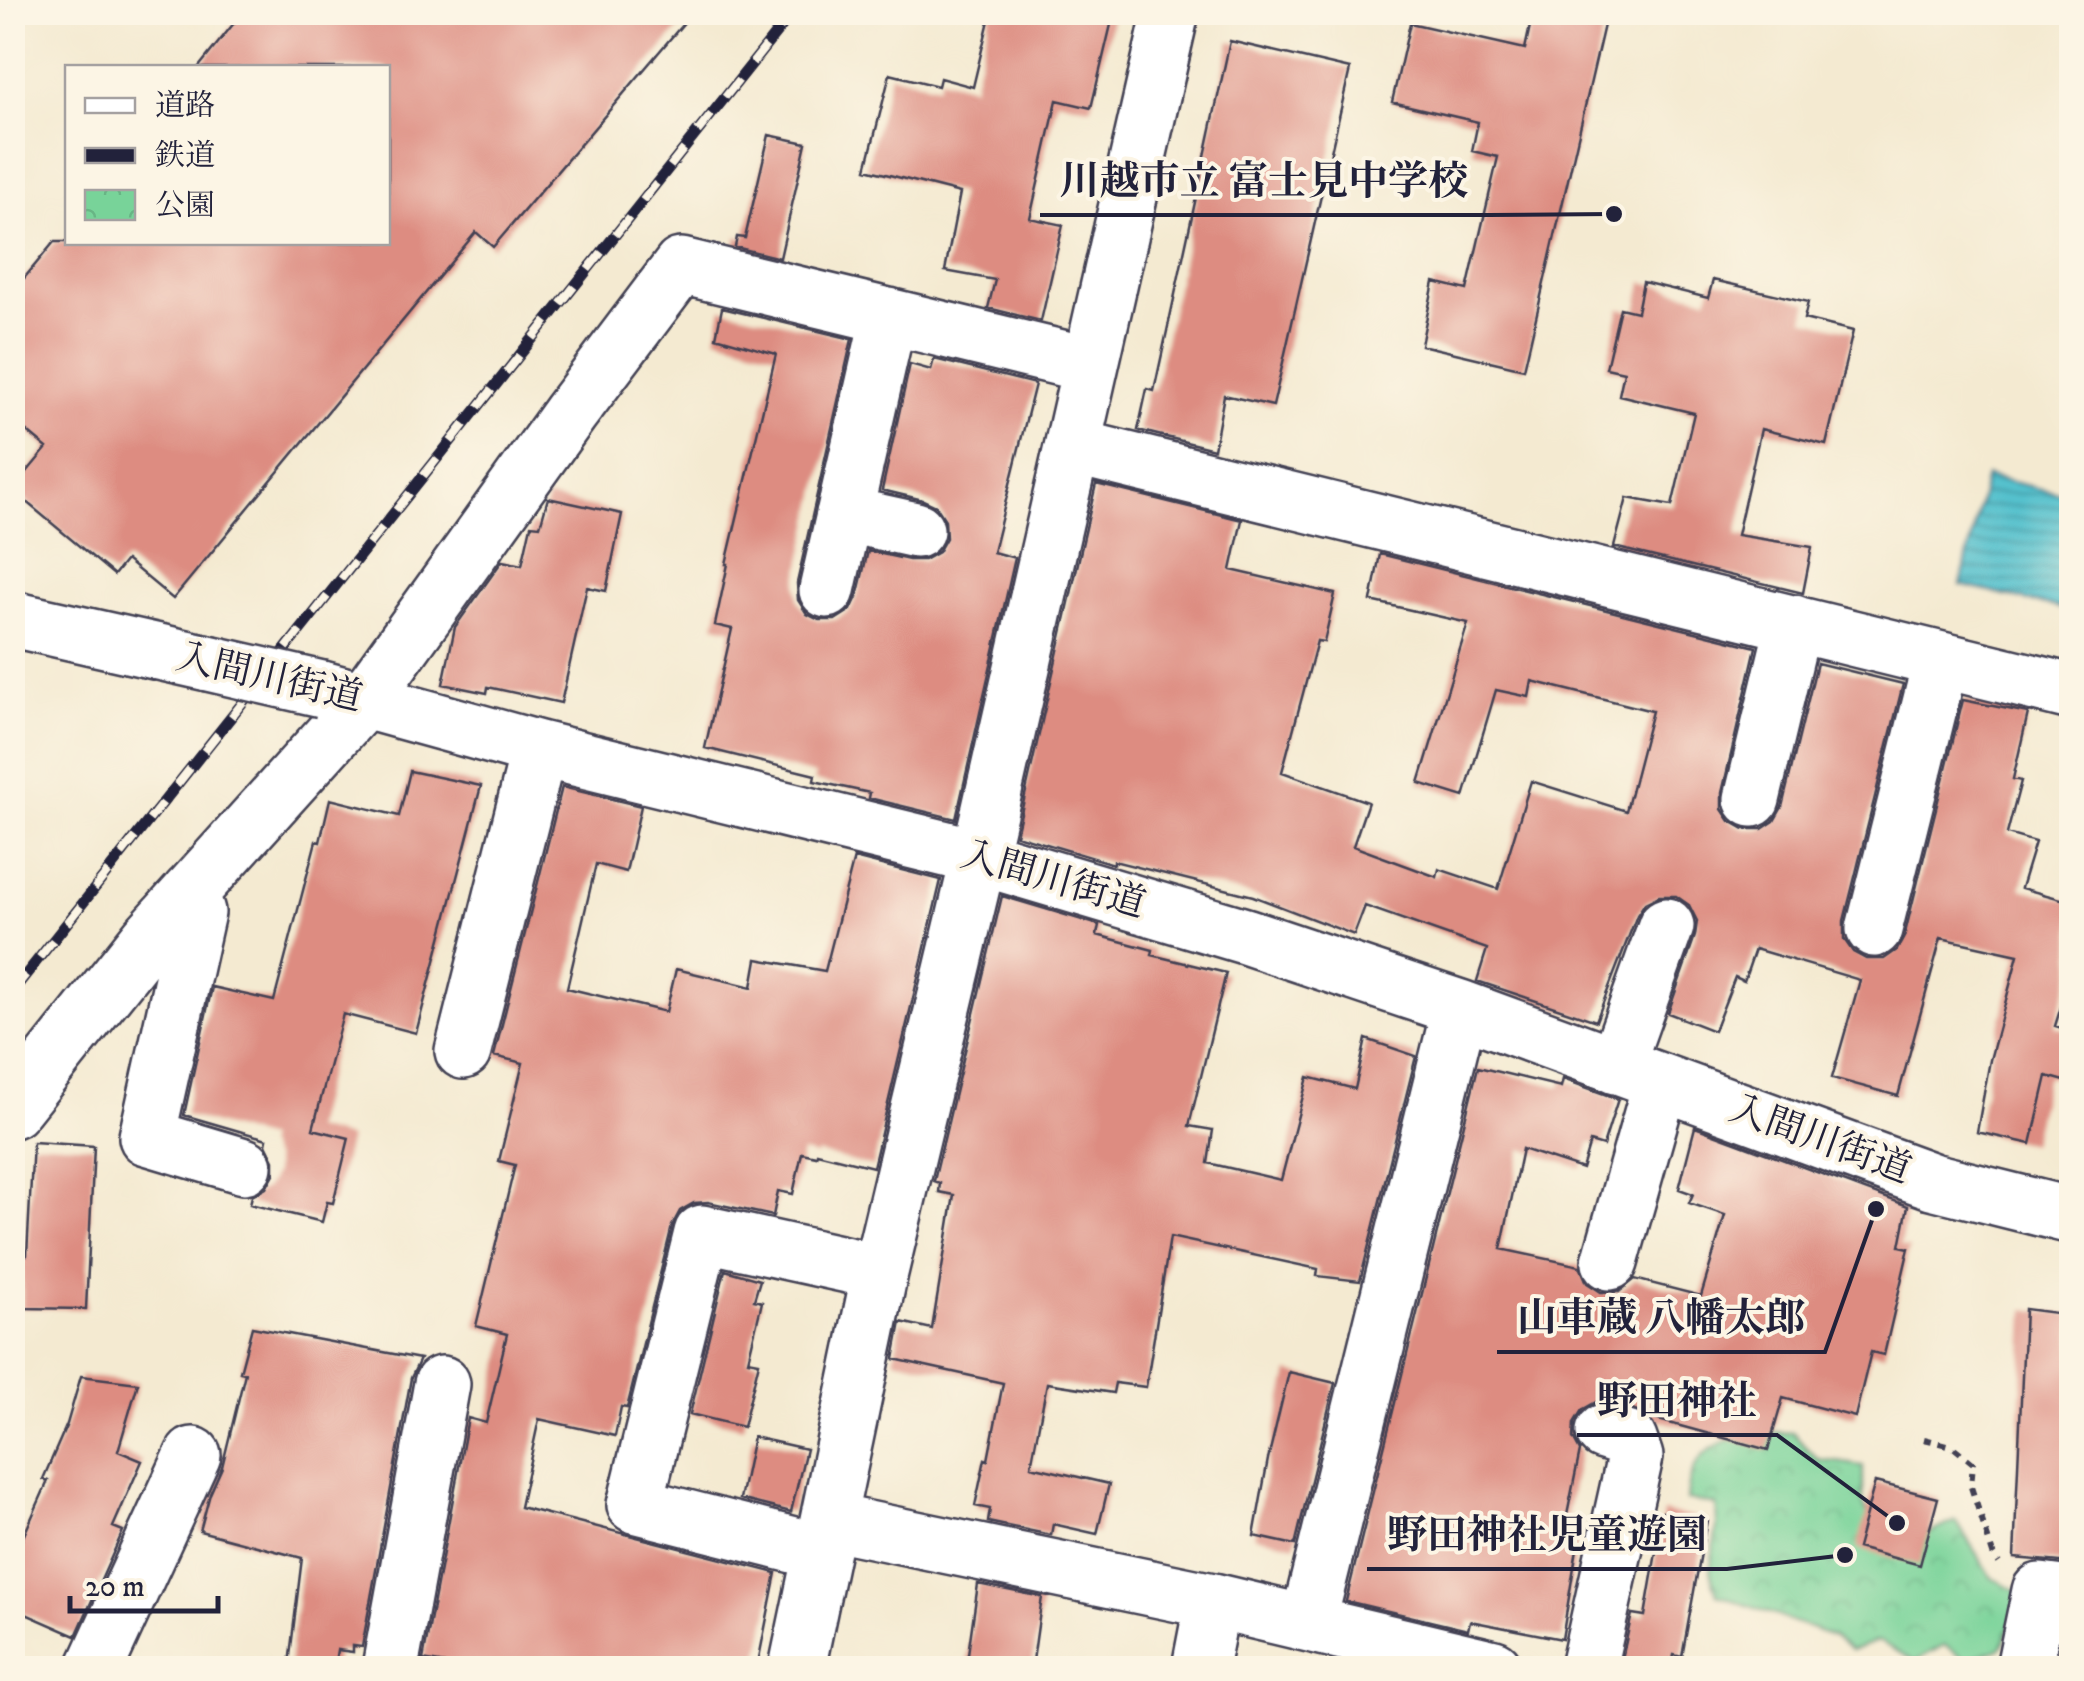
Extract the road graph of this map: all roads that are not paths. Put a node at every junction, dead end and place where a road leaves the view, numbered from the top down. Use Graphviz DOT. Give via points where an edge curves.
graph roads {
  1 [pos="1171,12"];
  2 [pos="890,316"];
  3 [pos="1090,365"];
  4 [pos="1074,447"];
  5 [pos="844,514"];
  6 [pos="916,530"];
  7 [pos="827,590"];
  8 [pos="12,619"];
  9 [pos="1794,624"];
  10 [pos="1941,660"];
  11 [pos="2072,692"];
  12 [pos="343,694"];
  13 [pos="539,749"];
  14 [pos="1752,799"];
  15 [pos="979,857"];
  16 [pos="190,892"];
  17 [pos="1666,926"];
  18 [pos="1874,929"];
  19 [pos="1460,1008"];
  20 [pos="463,1051"];
  21 [pos="1638,1074"];
  22 [pos="12,1110"];
  23 [pos="244,1166"];
  24 [pos="2072,1216"];
  25 [pos="1610,1262"];
  26 [pos="880,1272"];
  27 [pos="442,1384"];
  28 [pos="1604,1432"];
  29 [pos="193,1456"];
  30 [pos="825,1537"];
  31 [pos="2056,1593"];
  32 [pos="1213,1601"];
  33 [pos="1308,1623"];
  34 [pos="1394,1658"];
  35 [pos="95,1668"];
  36 [pos="390,1668"];
  37 [pos="796,1668"];
  38 [pos="1200,1668"];
  39 [pos="1494,1668"];
  40 [pos="1588,1668"];
  41 [pos="2024,1668"];
  1 -- 3 [label="street"];
  2 -- 3 [label="street"];
  2 -- 5 [label="street"];
  2 -- 12 [label="street" via="682,266"];
  3 -- 4 [label="street"];
  4 -- 9 [label="street"];
  4 -- 15 [label="street"];
  5 -- 6 [label="street"];
  5 -- 7 [label="street"];
  8 -- 12 [label="street, 入間川街道, bridge"];
  9 -- 10 [label="street"];
  9 -- 14 [label="street"];
  10 -- 11 [label="street"];
  10 -- 18 [label="street"];
  12 -- 13 [label="street, 入間川街道"];
  12 -- 16 [label="street"];
  13 -- 15 [label="street, 入間川街道"];
  13 -- 20 [label="street"];
  15 -- 19 [label="street, 入間川街道"];
  15 -- 26 [label="street"];
  16 -- 22 [label="street"];
  16 -- 23 [label="street" via="197,912 147,1137"];
  17 -- 21 [label="street"];
  19 -- 21 [label="street, 入間川街道"];
  19 -- 33 [label="street"];
  21 -- 24 [label="street, 入間川街道" via="1932,1181"];
  21 -- 25 [label="street"];
  26 -- 30 [label="street"];
  26 -- 30 [label="street" via="702,1233 635,1505"];
  27 -- 36 [label="street"];
  28 -- 40 [label="street" via="1629,1440 1635,1458"];
  29 -- 35 [label="street"];
  30 -- 32 [label="street"];
  30 -- 37 [label="street"];
  31 -- 41 [label="street"];
  32 -- 33 [label="street"];
  32 -- 38 [label="street"];
  33 -- 34 [label="street"];
  34 -- 39 [label="street"];
}
